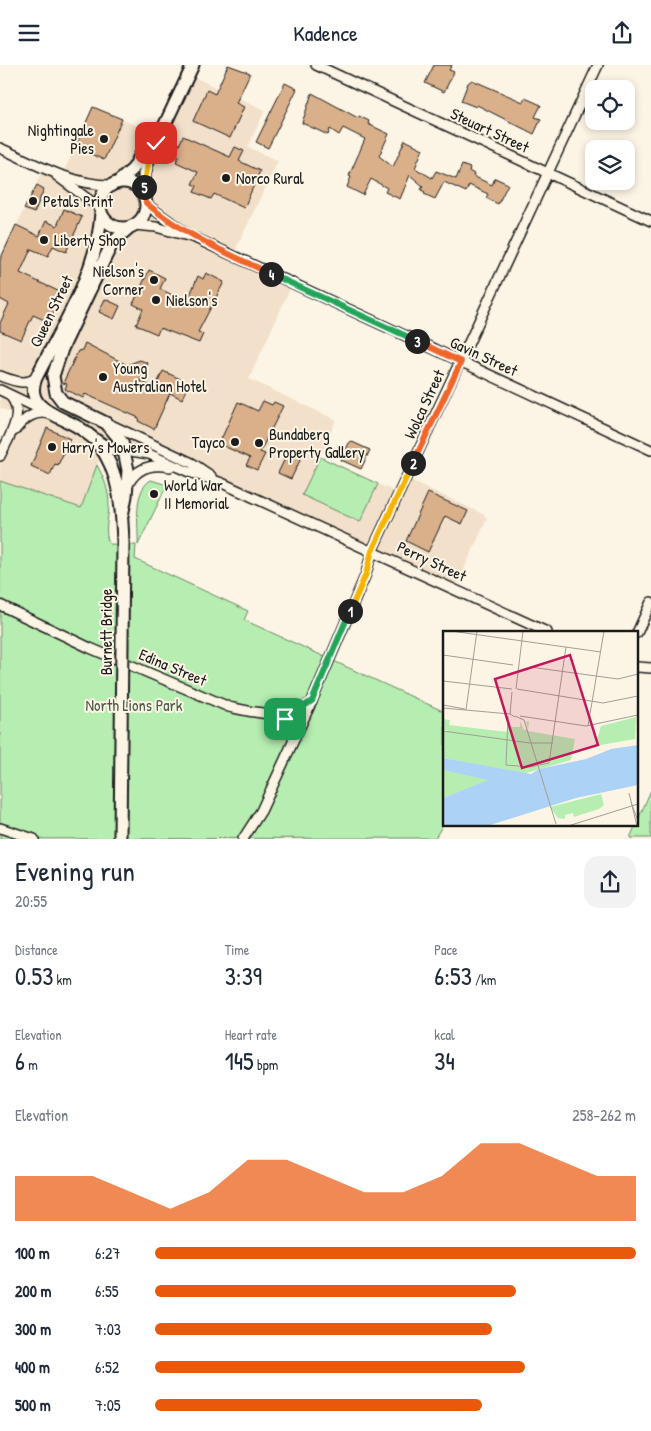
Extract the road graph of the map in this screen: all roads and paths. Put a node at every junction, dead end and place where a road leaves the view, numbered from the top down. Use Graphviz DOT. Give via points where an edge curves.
graph roads {
  1 [pos="184,65"];
  2 [pos="192,65"];
  3 [pos="316,65"];
  4 [pos="598,65"];
  5 [pos="0,148"];
  6 [pos="44,168"];
  7 [pos="549,174"];
  8 [pos="114,184"];
  9 [pos="145,200"];
  10 [pos="101,210"];
  11 [pos="651,221"];
  12 [pos="132,226"];
  13 [pos="195,238"];
  14 [pos="461,362"];
  15 [pos="0,376"];
  16 [pos="36,378"];
  17 [pos="0,390"];
  18 [pos="9,395"];
  19 [pos="68,405"];
  20 [pos="54,415"];
  21 [pos="106,423"];
  22 [pos="9,437"];
  23 [pos="97,442"];
  24 [pos="125,450"];
  25 [pos="651,450"];
  26 [pos="0,456"];
  27 [pos="189,472"];
  28 [pos="222,483"];
  29 [pos="127,487"];
  30 [pos="122,515"];
  31 [pos="372,551"];
  32 [pos="651,602"];
  33 [pos="0,605"];
  34 [pos="544,631"];
  35 [pos="638,631"];
  36 [pos="638,667"];
  37 [pos="651,667"];
  38 [pos="312,701"];
  39 [pos="270,714"];
  40 [pos="290,748"];
  41 [pos="0,828"];
  42 [pos="34,839"];
  43 [pos="120,839"];
  44 [pos="243,839"];
  1 -- 8 [label="main road" via="142,155 133,169"];
  2 -- 9 [label="main road" via="149,158 144,174"];
  3 -- 7 [label="street, Steuart Street"];
  4 -- 7 [label="street, Wolca Street"];
  5 -- 6 [label="street"];
  6 -- 8 [label="street" via="92,184"];
  6 -- 10 [label="street"];
  7 -- 11 [label="street, Steuart Street"];
  7 -- 14 [label="street, Wolca Street"];
  8 -- 9 [label="main road" via="136,187"];
  8 -- 10 [label="main road" via="103,195"];
  9 -- 12 [label="main road" via="143,216"];
  9 -- 13 [label="street, Gavin Street"];
  10 -- 12 [label="main road" via="110,223 123,228"];
  10 -- 16 [label="main road, Queen Street" via="94,259"];
  12 -- 13 [label="street, Gavin Street" via="156,227"];
  12 -- 19 [label="main road, Queen Street" via="114,242 56,362 54,388"];
  13 -- 14 [label="street, Gavin Street"];
  14 -- 25 [label="street, Gavin Street"];
  14 -- 31 [label="street, Wolca Street"];
  15 -- 16 [label="street" via="21,382 31,382"];
  16 -- 20 [label="main road" via="33,387 35,397"];
  17 -- 18 [label="street, Perry Street"];
  18 -- 20 [label="street, Perry Street"];
  18 -- 22 [label="street" via="16,402 17,411"];
  19 -- 20 [label="main road" via="62,405"];
  19 -- 21 [label="main road, Perry Street"];
  20 -- 22 [label="street" via="40,412 32,415"];
  20 -- 23 [label="main road, Perry Street" via="83,430"];
  21 -- 24 [label="main road, Burnett Bridge" via="119,437"];
  21 -- 28 [label="street, Perry Street" via="192,463"];
  22 -- 26 [label="street"];
  23 -- 24 [label="main road, Perry Street" via="111,449"];
  23 -- 30 [label="main road, Burnett Bridge" via="114,474"];
  24 -- 27 [label="street, Perry Street" via="149,454"];
  24 -- 29 [label="main road, Burnett Bridge"];
  27 -- 28 [label="street, Perry Street"];
  27 -- 29 [label="street" via="162,465 148,466 132,477"];
  28 -- 31 [label="street, Perry Street"];
  29 -- 30 [label="main road, Burnett Bridge"];
  30 -- 43 [label="main road, Burnett Bridge, bridge"];
  31 -- 34 [label="street, Perry Street"];
  31 -- 38 [label="street, Wolca Street" via="366,574"];
  32 -- 35 [label="street"];
  33 -- 39 [label="street, Edina Street" via="210,699"];
  36 -- 37 [label="street"];
  38 -- 39 [label="street, Edina Street" via="296,711"];
  38 -- 40 [label="street, Wolca Street"];
  39 -- 40 [label="street" via="290,722 294,732"];
  40 -- 44 [label="street, Wolca Street" via="261,811"];
  41 -- 42 [label="street"];
}
